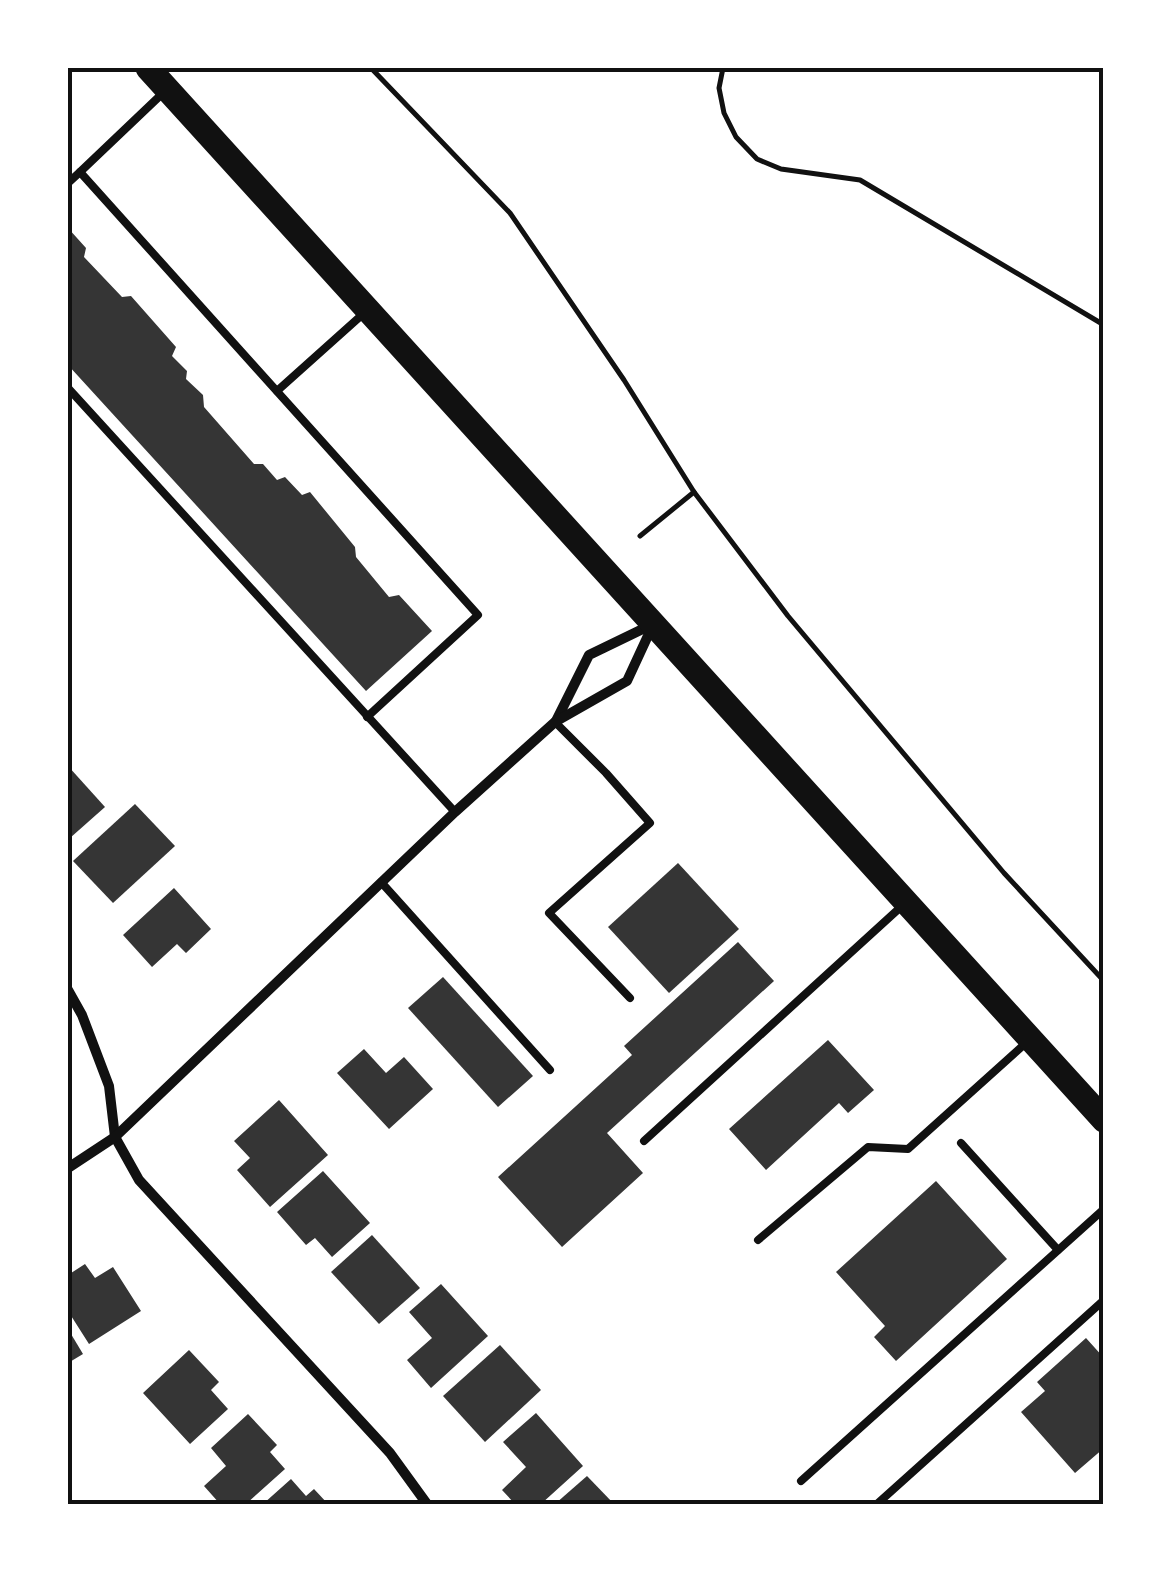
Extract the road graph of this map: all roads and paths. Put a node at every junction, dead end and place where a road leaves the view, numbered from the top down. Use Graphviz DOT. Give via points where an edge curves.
graph roads {
  1 [pos="148,68"];
  2 [pos="371,68"];
  3 [pos="722,68"];
  4 [pos="167,89"];
  5 [pos="80,172"];
  6 [pos="68,184"];
  7 [pos="368,309"];
  8 [pos="1104,326"];
  9 [pos="68,388"];
  10 [pos="277,391"];
  11 [pos="694,492"];
  12 [pos="640,536"];
  13 [pos="654,624"];
  14 [pos="368,717"];
  15 [pos="555,722"];
  16 [pos="455,812"];
  17 [pos="381,882"];
  18 [pos="906,902"];
  19 [pos="1104,981"];
  20 [pos="68,990"];
  21 [pos="630,998"];
  22 [pos="1030,1039"];
  23 [pos="550,1070"];
  24 [pos="1104,1120"];
  25 [pos="115,1137"];
  26 [pos="644,1141"];
  27 [pos="961,1143"];
  28 [pos="68,1168"];
  29 [pos="1104,1209"];
  30 [pos="758,1240"];
  31 [pos="1058,1250"];
  32 [pos="1104,1300"];
  33 [pos="800,1482"];
  34 [pos="426,1504"];
  35 [pos="877,1504"];
  1 -- 4 [label="main road"];
  2 -- 11 [label="path" via="510,213"];
  3 -- 8 [label="path" via="724,113 756,158 781,169 860,180"];
  4 -- 5 [label="lane"];
  4 -- 7 [label="main road"];
  5 -- 6 [label="lane"];
  5 -- 10 [label="lane"];
  7 -- 10 [label="lane"];
  7 -- 13 [label="main road"];
  9 -- 14 [label="lane"];
  10 -- 14 [label="lane" via="478,615"];
  11 -- 12 [label="path"];
  11 -- 19 [label="path" via="788,616"];
  13 -- 15 [label="street" via="627,682"];
  13 -- 15 [label="street" via="589,655"];
  13 -- 18 [label="main road"];
  14 -- 16 [label="lane"];
  15 -- 16 [label="street"];
  15 -- 21 [label="lane" via="650,823 550,913"];
  16 -- 17 [label="street"];
  17 -- 23 [label="lane"];
  17 -- 25 [label="street"];
  18 -- 22 [label="main road"];
  18 -- 26 [label="lane"];
  20 -- 25 [label="street" via="110,1086"];
  22 -- 24 [label="main road"];
  22 -- 30 [label="lane" via="908,1149 868,1147"];
  25 -- 28 [label="street"];
  25 -- 34 [label="street" via="139,1180 390,1454"];
  27 -- 31 [label="lane"];
  29 -- 31 [label="lane"];
  31 -- 33 [label="lane"];
  32 -- 35 [label="lane"];
}
